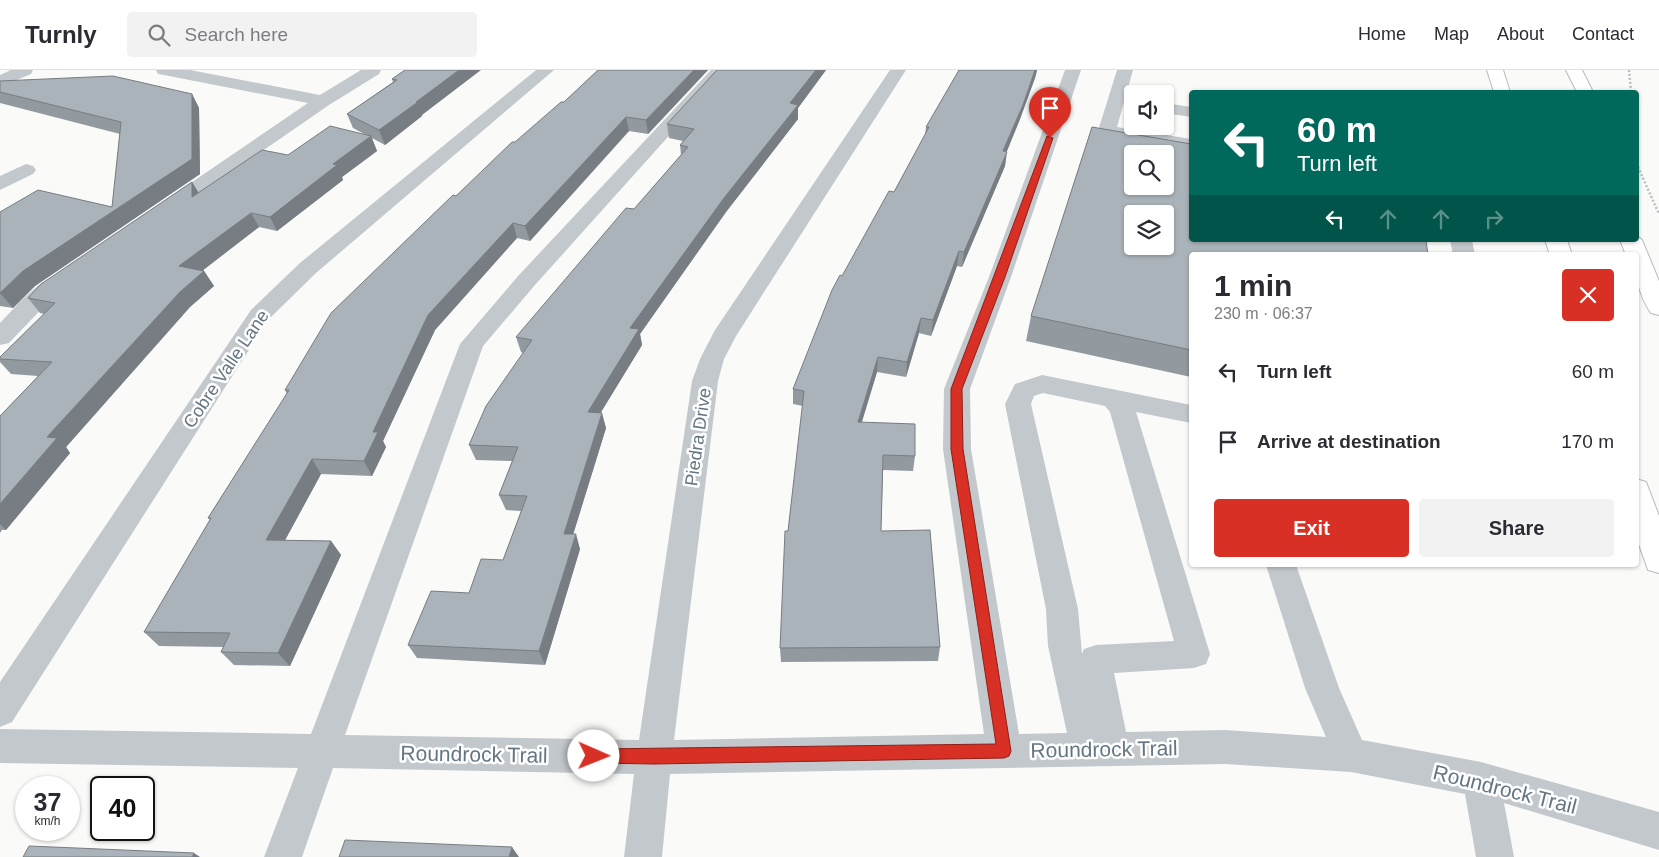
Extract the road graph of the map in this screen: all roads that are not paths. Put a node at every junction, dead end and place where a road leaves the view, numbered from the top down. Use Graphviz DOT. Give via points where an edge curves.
graph roads {
  1 [pos="25,70"];
  2 [pos="164,70"];
  3 [pos="373,70"];
  4 [pos="546,70"];
  5 [pos="720,70"];
  6 [pos="898,70"];
  7 [pos="1073,70"];
  8 [pos="1125,70"];
  9 [pos="1574,70"];
  10 [pos="0,82"];
  11 [pos="1125,85"];
  12 [pos="1584,90"];
  13 [pos="323,101"];
  14 [pos="1124,103"];
  15 [pos="1174,109"];
  16 [pos="1189,112"];
  17 [pos="1124,134"];
  18 [pos="1131,135"];
  19 [pos="1189,145"];
  20 [pos="26,170"];
  21 [pos="0,184"];
  22 [pos="146,222"];
  23 [pos="1639,261"];
  24 [pos="75,270"];
  25 [pos="1659,308"];
  26 [pos="0,337"];
  27 [pos="1112,397"];
  28 [pos="1189,414"];
  29 [pos="1639,499"];
  30 [pos="1659,561"];
  31 [pos="1282,567"];
  32 [pos="0,711"];
  33 [pos="0,746"];
  34 [pos="1100,749"];
  35 [pos="321,751"];
  36 [pos="1004,751"];
  37 [pos="1351,756"];
  38 [pos="654,757"];
  39 [pos="1480,779"];
  40 [pos="1659,831"];
  41 [pos="283,857"];
  42 [pos="643,857"];
  43 [pos="1495,857"];
  1 -- 10 [label="street"];
  2 -- 13 [label="street"];
  3 -- 13 [label="street"];
  4 -- 32 [label="street, Cobre Valle Lane" via="308,268 259,315"];
  5 -- 35 [label="street" via="472,344"];
  6 -- 38 [label="street, Piedra Drive" via="712,359 705,380"];
  7 -- 36 [label="street" via="957,389 957,449"];
  8 -- 11 [label="street"];
  9 -- 12 [label="main road"];
  13 -- 22 [label="street"];
  14 -- 17 [label="street" via="1107,131"];
  15 -- 16 [label="street"];
  18 -- 19 [label="street"];
  20 -- 21 [label="street"];
  23 -- 25 [label="main road"];
  24 -- 26 [label="street" via="44,292"];
  27 -- 28 [label="street"];
  27 -- 34 [label="street" via="1122,410 1194,654 1096,659"];
  27 -- 34 [label="street" via="1042,384 1024,390 1018,404 1062,609 1064,646"];
  29 -- 30 [label="main road"];
  31 -- 37 [label="street" via="1322,688"];
  33 -- 35 [label="street, Roundrock Trail"];
  34 -- 36 [label="street, Roundrock Trail"];
  34 -- 37 [label="street, Roundrock Trail" via="1225,747"];
  35 -- 38 [label="street, Roundrock Trail"];
  35 -- 41 [label="street"];
  36 -- 38 [label="street, Roundrock Trail"];
  37 -- 39 [label="street, Roundrock Trail"];
  38 -- 42 [label="street, Piedra Drive"];
  39 -- 40 [label="street, Roundrock Trail"];
  39 -- 43 [label="street"];
}
